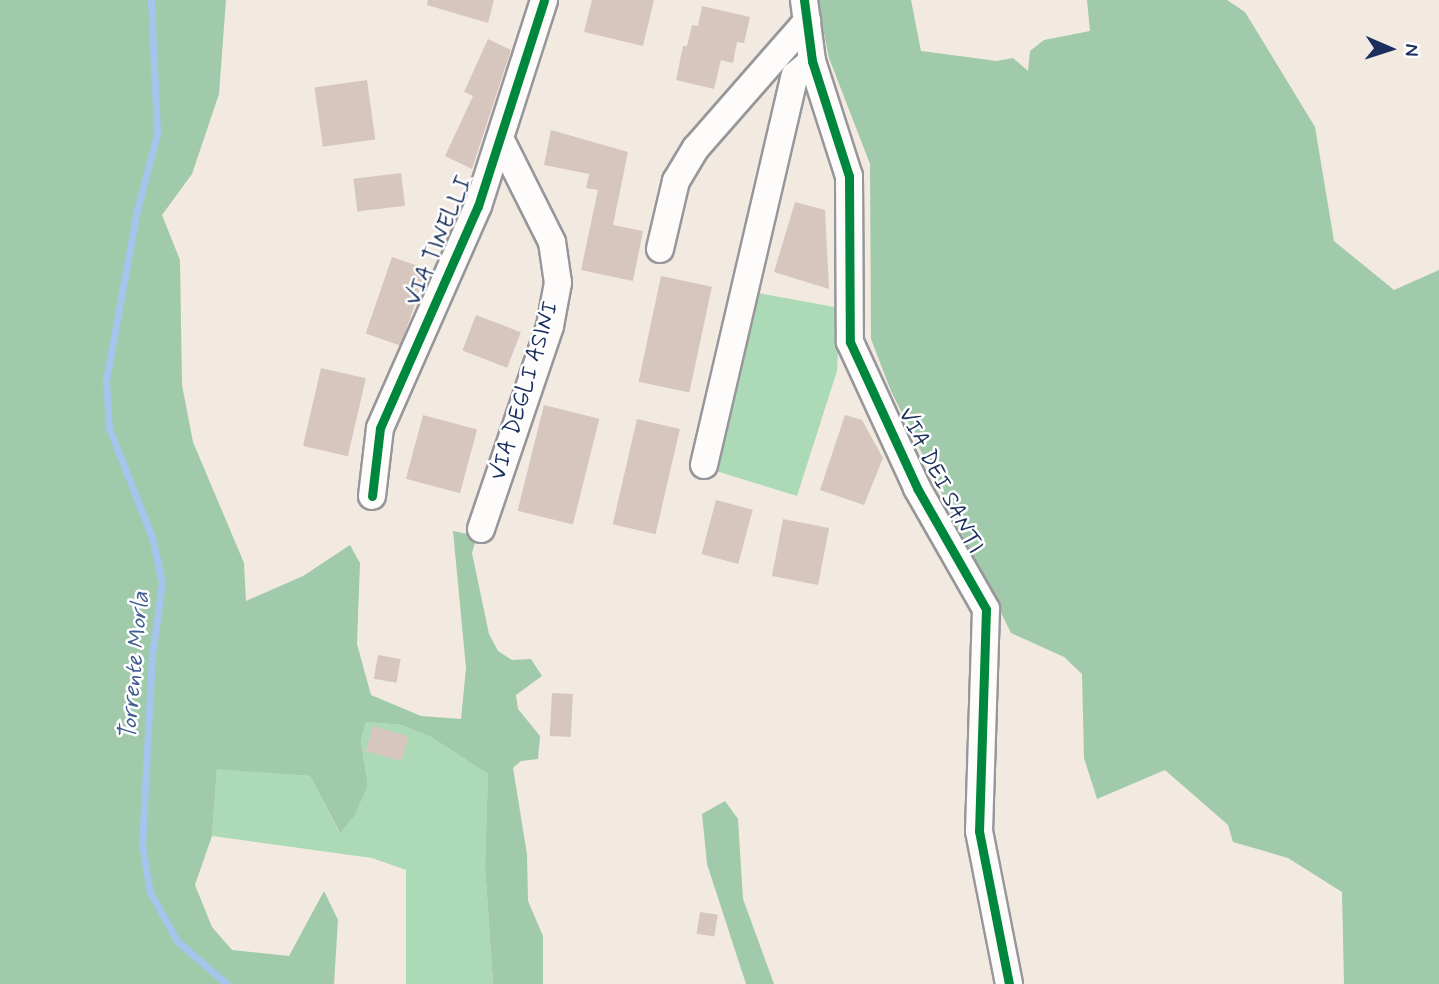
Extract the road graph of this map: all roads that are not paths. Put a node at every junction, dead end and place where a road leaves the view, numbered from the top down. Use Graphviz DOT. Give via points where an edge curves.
graph roads {
  1 [pos="544,0"];
  2 [pos="806,10"];
  3 [pos="812,61"];
  4 [pos="500,138"];
  5 [pos="660,249"];
  6 [pos="704,465"];
  7 [pos="372,496"];
  8 [pos="481,529"];
  9 [pos="1009,984"];
  1 -- 4 [label="street, VIA TINELLI"];
  2 -- 3 [label="street, VIA DEI SANTI"];
  2 -- 5 [label="street" via="676,181"];
  3 -- 6 [label="street" via="795,75"];
  3 -- 9 [label="street, VIA DEI SANTI" via="849,176 850,342 917,488 986,609 979,831"];
  4 -- 7 [label="street, VIA TINELLI" via="478,206 380,428"];
  4 -- 8 [label="street, VIA DEGLI ASINI" via="552,242 558,283 550,326"];
}
